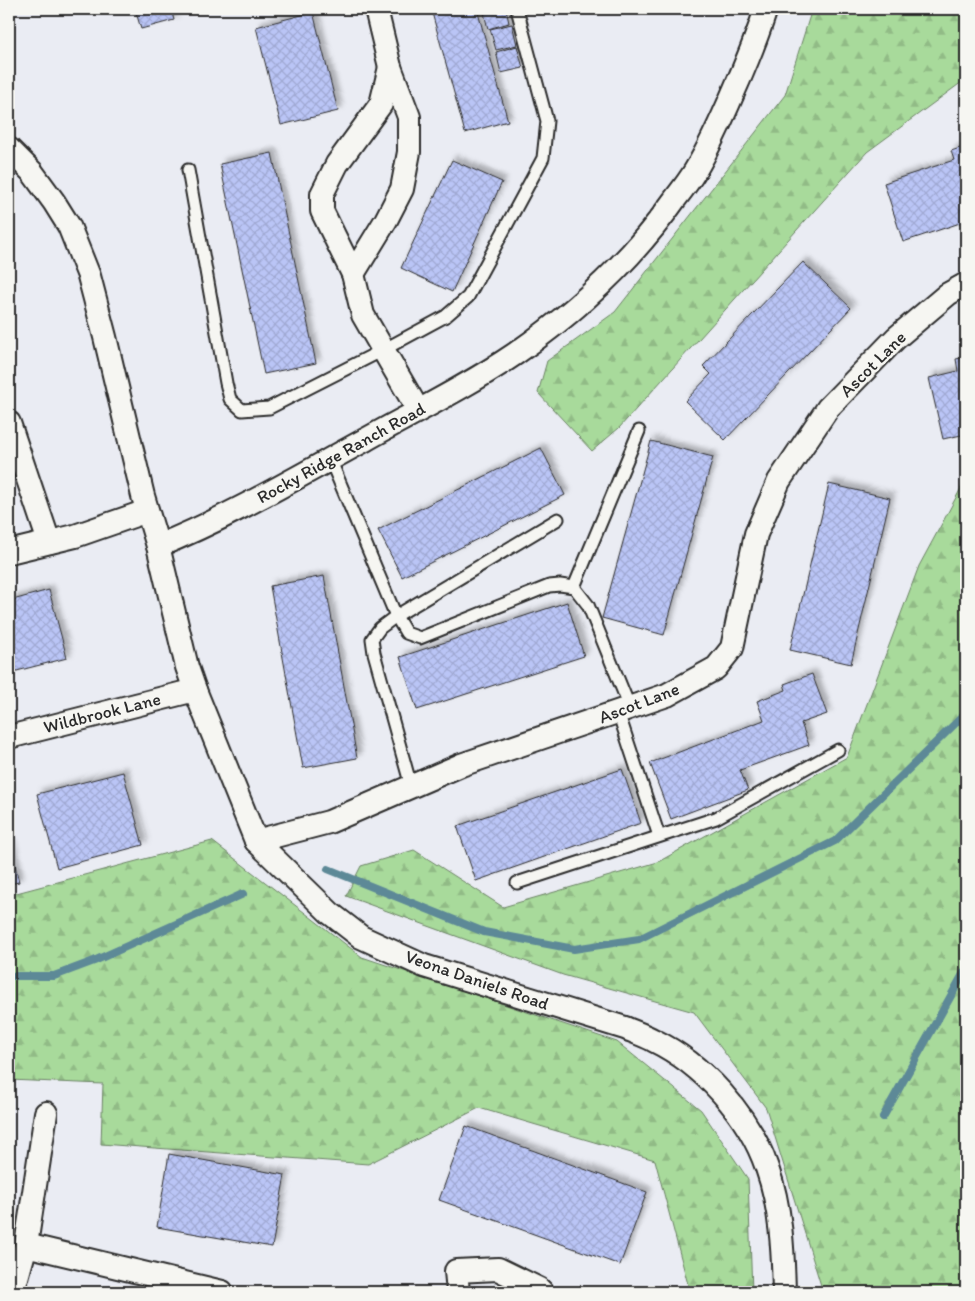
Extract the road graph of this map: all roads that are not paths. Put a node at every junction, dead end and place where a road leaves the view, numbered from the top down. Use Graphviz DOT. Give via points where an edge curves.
graph roads {
  1 [pos="376,9"];
  2 [pos="517,9"];
  3 [pos="766,9"];
  4 [pos="390,68"];
  5 [pos="9,149"];
  6 [pos="188,170"];
  7 [pos="353,274"];
  8 [pos="966,284"];
  9 [pos="384,350"];
  10 [pos="418,410"];
  11 [pos="9,423"];
  12 [pos="639,431"];
  13 [pos="330,459"];
  14 [pos="148,511"];
  15 [pos="558,519"];
  16 [pos="49,542"];
  17 [pos="158,546"];
  18 [pos="9,552"];
  19 [pos="574,587"];
  20 [pos="396,616"];
  21 [pos="195,690"];
  22 [pos="624,710"];
  23 [pos="9,737"];
  24 [pos="838,750"];
  25 [pos="411,786"];
  26 [pos="659,836"];
  27 [pos="256,841"];
  28 [pos="517,883"];
  29 [pos="46,1113"];
  30 [pos="26,1245"];
  31 [pos="139,1283"];
  32 [pos="13,1292"];
  33 [pos="222,1292"];
  34 [pos="458,1292"];
  35 [pos="542,1292"];
  36 [pos="784,1292"];
  1 -- 4 [label="street"];
  2 -- 9 [label="lane" via="547,121 543,158 468,297 446,316"];
  3 -- 10 [label="street, Rocky Ridge Ranch Road" via="719,127 695,172 644,240 597,289 558,322 472,381"];
  4 -- 7 [label="street" via="409,117 409,152 402,189"];
  4 -- 7 [label="street" via="381,104 337,164 322,194 322,211"];
  5 -- 14 [label="street" via="32,172 54,202 69,226 89,276"];
  6 -- 9 [label="lane" via="230,399 242,410 269,408"];
  7 -- 9 [label="street" via="363,315"];
  8 -- 22 [label="street, Ascot Lane" via="948,294 896,338 828,408 779,480 756,534 732,648 716,668 667,695"];
  9 -- 10 [label="street"];
  10 -- 13 [label="street, Rocky Ridge Ranch Road"];
  11 -- 16 [label="street"];
  12 -- 19 [label="lane"];
  13 -- 17 [label="street, Rocky Ridge Ranch Road" via="259,498"];
  13 -- 20 [label="lane"];
  14 -- 16 [label="street"];
  14 -- 17 [label="street"];
  15 -- 20 [label="lane"];
  16 -- 18 [label="street"];
  17 -- 21 [label="street, Veona Daniels Road"];
  19 -- 20 [label="lane" via="550,586 420,638 406,633"];
  19 -- 22 [label="lane" via="588,605"];
  20 -- 25 [label="lane" via="372,639"];
  21 -- 23 [label="street, Wildbrook Lane"];
  21 -- 27 [label="street, Veona Daniels Road"];
  22 -- 25 [label="street, Ascot Lane" via="460,765"];
  22 -- 26 [label="lane"];
  24 -- 26 [label="lane" via="716,818"];
  25 -- 27 [label="street, Ascot Lane" via="329,822"];
  26 -- 28 [label="lane"];
  27 -- 36 [label="street, Veona Daniels Road" via="330,913 361,937 424,966 625,1028 677,1054 715,1084 741,1117 767,1168 776,1204"];
  29 -- 30 [label="street"];
  30 -- 31 [label="street"];
  30 -- 32 [label="street"];
  31 -- 33 [label="street"];
  34 -- 35 [label="street" via="456,1271 498,1268"];
}
